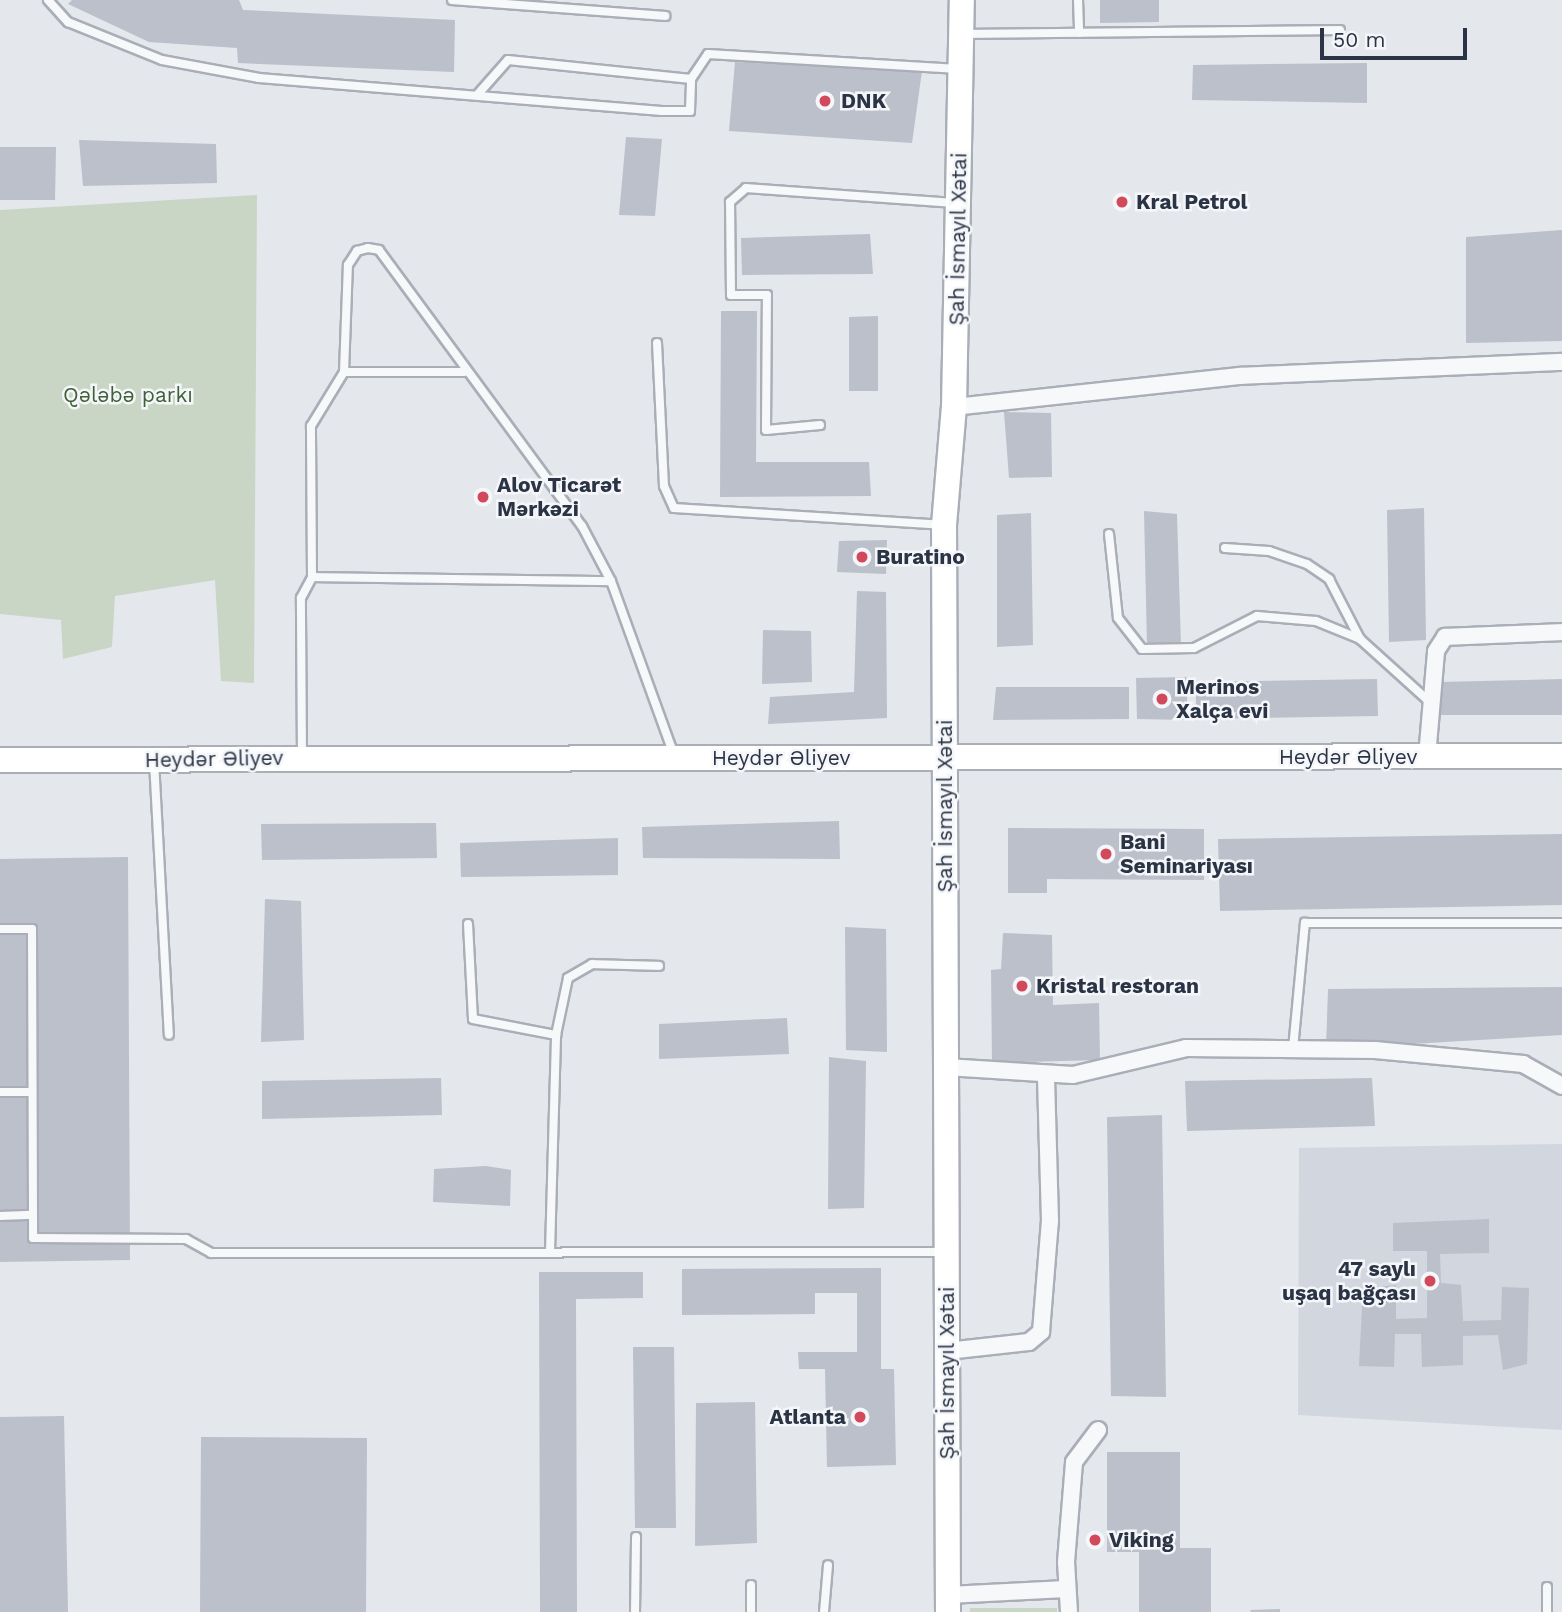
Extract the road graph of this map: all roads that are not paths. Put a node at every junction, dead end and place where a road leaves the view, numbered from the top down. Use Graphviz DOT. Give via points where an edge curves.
graph roads {
  1 [pos="47,0"];
  2 [pos="452,0"];
  3 [pos="962,0"];
  4 [pos="1078,0"];
  5 [pos="665,16"];
  6 [pos="1340,30"];
  7 [pos="1079,33"];
  8 [pos="962,34"];
  9 [pos="961,69"];
  10 [pos="691,79"];
  11 [pos="478,93"];
  12 [pos="960,203"];
  13 [pos="657,343"];
  14 [pos="1562,362"];
  15 [pos="344,372"];
  16 [pos="464,372"];
  17 [pos="954,407"];
  18 [pos="820,425"];
  19 [pos="944,525"];
  20 [pos="1109,534"];
  21 [pos="1225,548"];
  22 [pos="312,577"];
  23 [pos="611,581"];
  24 [pos="1562,632"];
  25 [pos="1360,639"];
  26 [pos="1432,704"];
  27 [pos="1562,756"];
  28 [pos="302,757"];
  29 [pos="1427,757"];
  30 [pos="675,758"];
  31 [pos="945,758"];
  32 [pos="0,760"];
  33 [pos="154,761"];
  34 [pos="1562,923"];
  35 [pos="468,924"];
  36 [pos="0,929"];
  37 [pos="659,966"];
  38 [pos="169,1035"];
  39 [pos="556,1035"];
  40 [pos="1293,1049"];
  41 [pos="946,1067"];
  42 [pos="1046,1074"];
  43 [pos="1562,1086"];
  44 [pos="0,1092"];
  45 [pos="32,1092"];
  46 [pos="33,1215"];
  47 [pos="0,1216"];
  48 [pos="550,1252"];
  49 [pos="947,1252"];
  50 [pos="947,1351"];
  51 [pos="1098,1430"];
  52 [pos="636,1537"];
  53 [pos="828,1565"];
  54 [pos="751,1585"];
  55 [pos="1547,1587"];
  56 [pos="1066,1589"];
  57 [pos="948,1603"];
  58 [pos="635,1612"];
  59 [pos="751,1612"];
  60 [pos="824,1612"];
  61 [pos="1069,1612"];
  62 [pos="1547,1612"];
  1 -- 11 [label="lane" via="68,22 162,60 259,78"];
  2 -- 5 [label="lane"];
  3 -- 8 [label="main road, Şah İsmayıl Xətai"];
  4 -- 7 [label="lane"];
  6 -- 7 [label="lane"];
  7 -- 8 [label="lane"];
  8 -- 9 [label="main road, Şah İsmayıl Xətai"];
  9 -- 10 [label="lane" via="708,54"];
  9 -- 12 [label="main road, Şah İsmayıl Xətai"];
  10 -- 11 [label="lane" via="508,60"];
  10 -- 11 [label="lane" via="690,111"];
  12 -- 17 [label="main road, Şah İsmayıl Xətai"];
  12 -- 18 [label="lane" via="746,188 730,202 731,295 767,295 766,430"];
  13 -- 19 [label="lane" via="664,486 674,508"];
  14 -- 17 [label="street" via="1240,376"];
  15 -- 16 [label="lane"];
  15 -- 16 [label="lane" via="348,265 356,251 368,248 379,250"];
  15 -- 22 [label="lane" via="311,426"];
  16 -- 23 [label="lane" via="582,526"];
  17 -- 19 [label="main road, Şah İsmayıl Xətai"];
  19 -- 31 [label="main road, Şah İsmayıl Xətai"];
  20 -- 25 [label="lane" via="1118,618 1142,649 1194,648 1257,616 1316,621"];
  21 -- 25 [label="lane" via="1269,551 1307,564 1329,579"];
  22 -- 23 [label="lane"];
  22 -- 28 [label="lane" via="301,598"];
  23 -- 30 [label="lane"];
  24 -- 26 [label="street" via="1445,637 1436,652"];
  25 -- 26 [label="lane"];
  26 -- 29 [label="street"];
  27 -- 29 [label="main road, Heydər Əliyev"];
  28 -- 30 [label="main road, Heydər Əliyev"];
  28 -- 33 [label="main road, Heydər Əliyev"];
  29 -- 31 [label="main road, Heydər Əliyev"];
  30 -- 31 [label="main road, Heydər Əliyev"];
  31 -- 41 [label="main road, Şah İsmayıl Xətai"];
  32 -- 33 [label="main road, Heydər Əliyev"];
  33 -- 38 [label="lane"];
  34 -- 40 [label="lane" via="1306,923"];
  35 -- 39 [label="lane" via="473,1019"];
  36 -- 45 [label="lane" via="32,929"];
  37 -- 39 [label="lane" via="578,969 568,978"];
  39 -- 48 [label="lane"];
  40 -- 42 [label="street" via="1186,1048 1094,1071"];
  40 -- 43 [label="street" via="1523,1064"];
  41 -- 42 [label="street"];
  41 -- 49 [label="main road, Şah İsmayıl Xətai"];
  42 -- 50 [label="street" via="1050,1221 1041,1332 1029,1342"];
  44 -- 45 [label="lane"];
  45 -- 46 [label="lane"];
  46 -- 47 [label="lane"];
  46 -- 48 [label="lane" via="33,1238 186,1240 211,1253"];
  48 -- 49 [label="lane"];
  49 -- 50 [label="main road, Şah İsmayıl Xətai"];
  50 -- 57 [label="main road, Şah İsmayıl Xətai"];
  51 -- 56 [label="street" via="1074,1462"];
  52 -- 58 [label="lane"];
  53 -- 60 [label="lane"];
  54 -- 59 [label="lane"];
  55 -- 62 [label="lane"];
  56 -- 57 [label="street"];
  56 -- 61 [label="street"];
}
